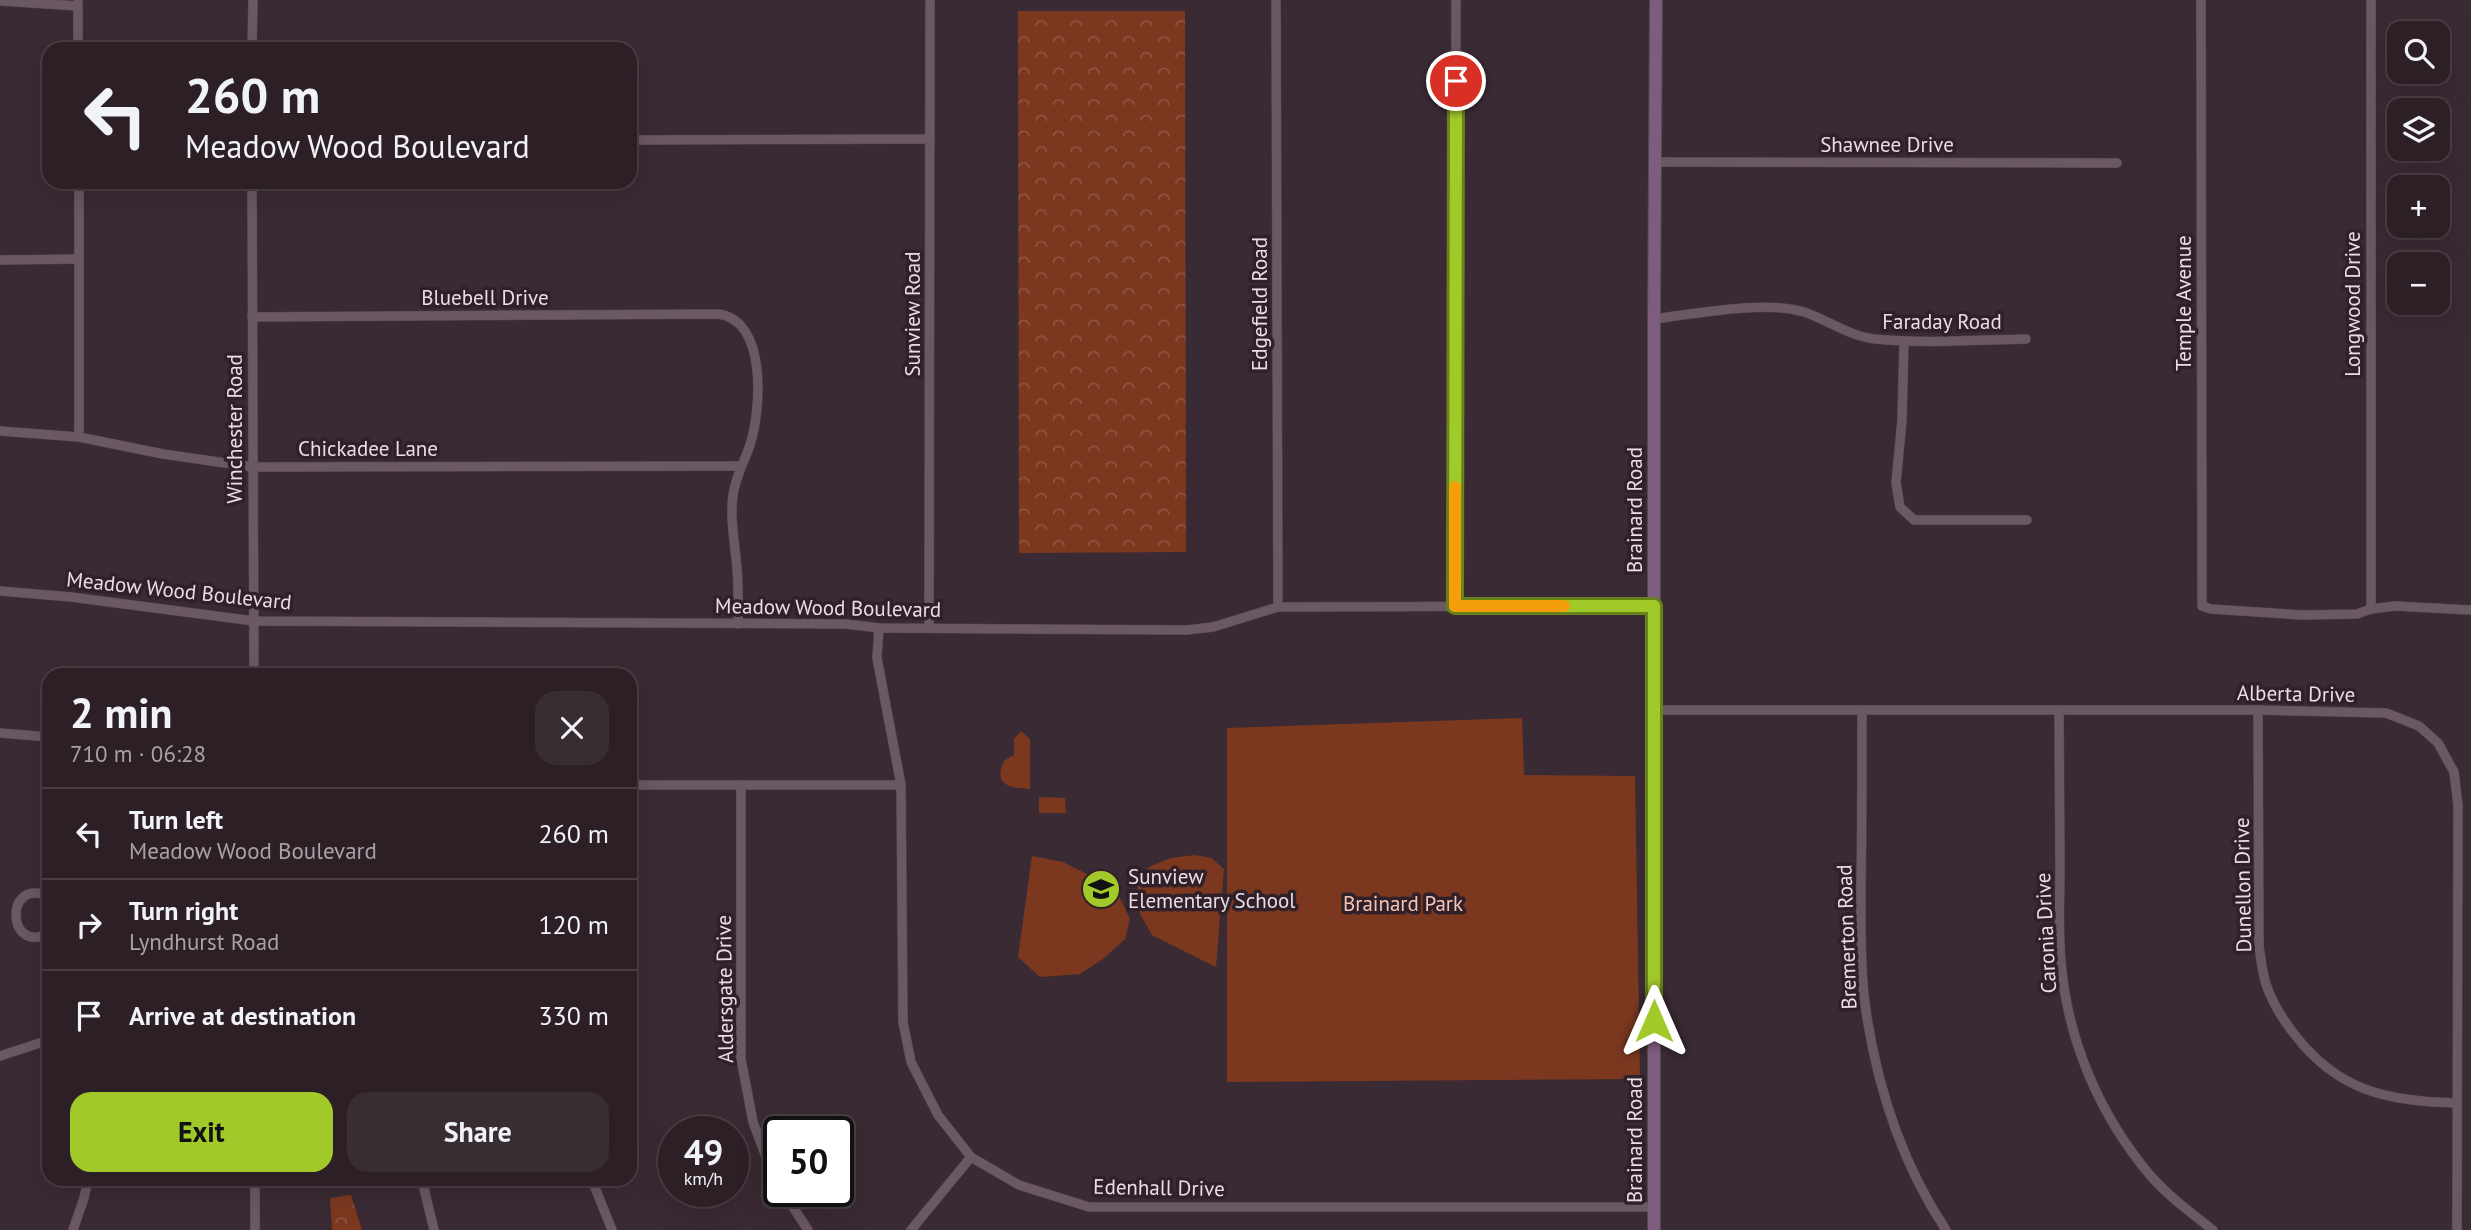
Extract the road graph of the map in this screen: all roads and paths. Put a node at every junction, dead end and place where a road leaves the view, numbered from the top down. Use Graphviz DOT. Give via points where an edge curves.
graph roads {
  1 [pos="253,0"];
  2 [pos="930,0"];
  3 [pos="1276,0"];
  4 [pos="1456,0"];
  5 [pos="1656,0"];
  6 [pos="2201,0"];
  7 [pos="2371,0"];
  8 [pos="0,1"];
  9 [pos="78,3"];
  10 [pos="78,42"];
  11 [pos="253,42"];
  12 [pos="930,139"];
  13 [pos="637,140"];
  14 [pos="1656,162"];
  15 [pos="2117,163"];
  16 [pos="79,189"];
  17 [pos="252,189"];
  18 [pos="79,259"];
  19 [pos="0,260"];
  20 [pos="252,317"];
  21 [pos="1654,319"];
  22 [pos="2026,339"];
  23 [pos="1904,341"];
  24 [pos="0,430"];
  25 [pos="79,437"];
  26 [pos="740,466"];
  27 [pos="253,467"];
  28 [pos="2027,520"];
  29 [pos="0,591"];
  30 [pos="1455,606"];
  31 [pos="1654,606"];
  32 [pos="1278,607"];
  33 [pos="2371,609"];
  34 [pos="2471,610"];
  35 [pos="254,621"];
  36 [pos="738,624"];
  37 [pos="878,628"];
  38 [pos="929,628"];
  39 [pos="254,668"];
  40 [pos="1654,710"];
  41 [pos="2258,710"];
  42 [pos="1862,711"];
  43 [pos="2059,711"];
  44 [pos="0,733"];
  45 [pos="42,736"];
  46 [pos="637,785"];
  47 [pos="741,785"];
  48 [pos="901,785"];
  49 [pos="42,895"];
  50 [pos="42,936"];
  51 [pos="42,1042"];
  52 [pos="0,1056"];
  53 [pos="2457,1102"];
  54 [pos="763,1145"];
  55 [pos="971,1157"];
  56 [pos="87,1186"];
  57 [pos="255,1186"];
  58 [pos="423,1186"];
  59 [pos="594,1186"];
  60 [pos="793,1207"];
  61 [pos="1654,1207"];
  62 [pos="73,1230"];
  63 [pos="255,1230"];
  64 [pos="434,1230"];
  65 [pos="612,1230"];
  66 [pos="808,1230"];
  67 [pos="911,1230"];
  68 [pos="1654,1230"];
  69 [pos="1946,1230"];
  70 [pos="2213,1230"];
  71 [pos="2457,1230"];
  1 -- 11 [label="street"];
  2 -- 12 [label="street, Sunview Road"];
  3 -- 32 [label="street, Edgefield Road"];
  4 -- 30 [label="street"];
  5 -- 14 [label="main road, Brainard Road"];
  6 -- 33 [label="street, Temple Avenue" via="2202,606 2302,615 2357,614"];
  7 -- 33 [label="street, Longwood Drive"];
  8 -- 9 [label="street"];
  9 -- 10 [label="street"];
  12 -- 13 [label="street"];
  12 -- 38 [label="street, Sunview Road"];
  14 -- 15 [label="street, Shawnee Drive"];
  14 -- 21 [label="main road, Brainard Road"];
  16 -- 18 [label="street"];
  17 -- 20 [label="street, Winchester Road"];
  18 -- 19 [label="street"];
  18 -- 25 [label="street"];
  20 -- 26 [label="street, Bluebell Drive" via="718,314 735,319 750,339 755,362 756,417"];
  20 -- 27 [label="street, Winchester Road"];
  21 -- 23 [label="street, Faraday Road" via="1731,309 1783,309 1803,312 1871,339"];
  21 -- 31 [label="main road, Brainard Road"];
  22 -- 23 [label="street, Faraday Road"];
  23 -- 28 [label="street" via="1896,483 1900,507 1914,520"];
  24 -- 25 [label="street, Chickadee Lane"];
  25 -- 27 [label="street, Chickadee Lane"];
  26 -- 27 [label="street, Chickadee Lane"];
  26 -- 36 [label="street" via="733,497"];
  27 -- 35 [label="street, Winchester Road"];
  29 -- 35 [label="street, Meadow Wood Boulevard"];
  30 -- 31 [label="street, Meadow Wood Boulevard"];
  30 -- 32 [label="street, Meadow Wood Boulevard"];
  31 -- 40 [label="main road, Brainard Road"];
  32 -- 38 [label="street, Meadow Wood Boulevard" via="1187,630"];
  33 -- 34 [label="street"];
  35 -- 36 [label="street, Meadow Wood Boulevard"];
  35 -- 39 [label="street, Winchester Road"];
  36 -- 37 [label="street, Meadow Wood Boulevard"];
  37 -- 38 [label="street, Meadow Wood Boulevard"];
  37 -- 48 [label="street, Edenhall Drive" via="877,658"];
  40 -- 42 [label="street, Alberta Drive"];
  40 -- 61 [label="main road, Brainard Road"];
  41 -- 43 [label="street, Alberta Drive"];
  41 -- 53 [label="street, Dunellon Drive" via="2259,946 2266,983 2284,1021 2309,1054 2339,1079 2414,1101"];
  41 -- 53 [label="street, Alberta Drive" via="2386,713 2419,726 2438,743 2454,772 2458,804"];
  42 -- 43 [label="street, Alberta Drive"];
  42 -- 69 [label="street, Bremerton Road" via="1861,963 1866,1016 1892,1119"];
  43 -- 70 [label="street, Caronia Drive" via="2061,961 2079,1051 2097,1094 2150,1175"];
  44 -- 45 [label="street"];
  46 -- 47 [label="street"];
  47 -- 48 [label="street"];
  47 -- 54 [label="street, Aldersgate Drive" via="741,1059"];
  48 -- 55 [label="street, Edenhall Drive" via="903,1022 911,1062 938,1115"];
  49 -- 50 [label="street" via="25,896 15,915 18,927 27,935"];
  51 -- 52 [label="street"];
  53 -- 71 [label="street, Alberta Drive"];
  55 -- 61 [label="street, Edenhall Drive" via="1019,1185 1089,1207"];
  55 -- 67 [label="street"];
  56 -- 62 [label="street"];
  57 -- 63 [label="street"];
  58 -- 64 [label="street"];
  59 -- 65 [label="street"];
  60 -- 66 [label="street"];
  61 -- 68 [label="main road, Brainard Road"];
}
